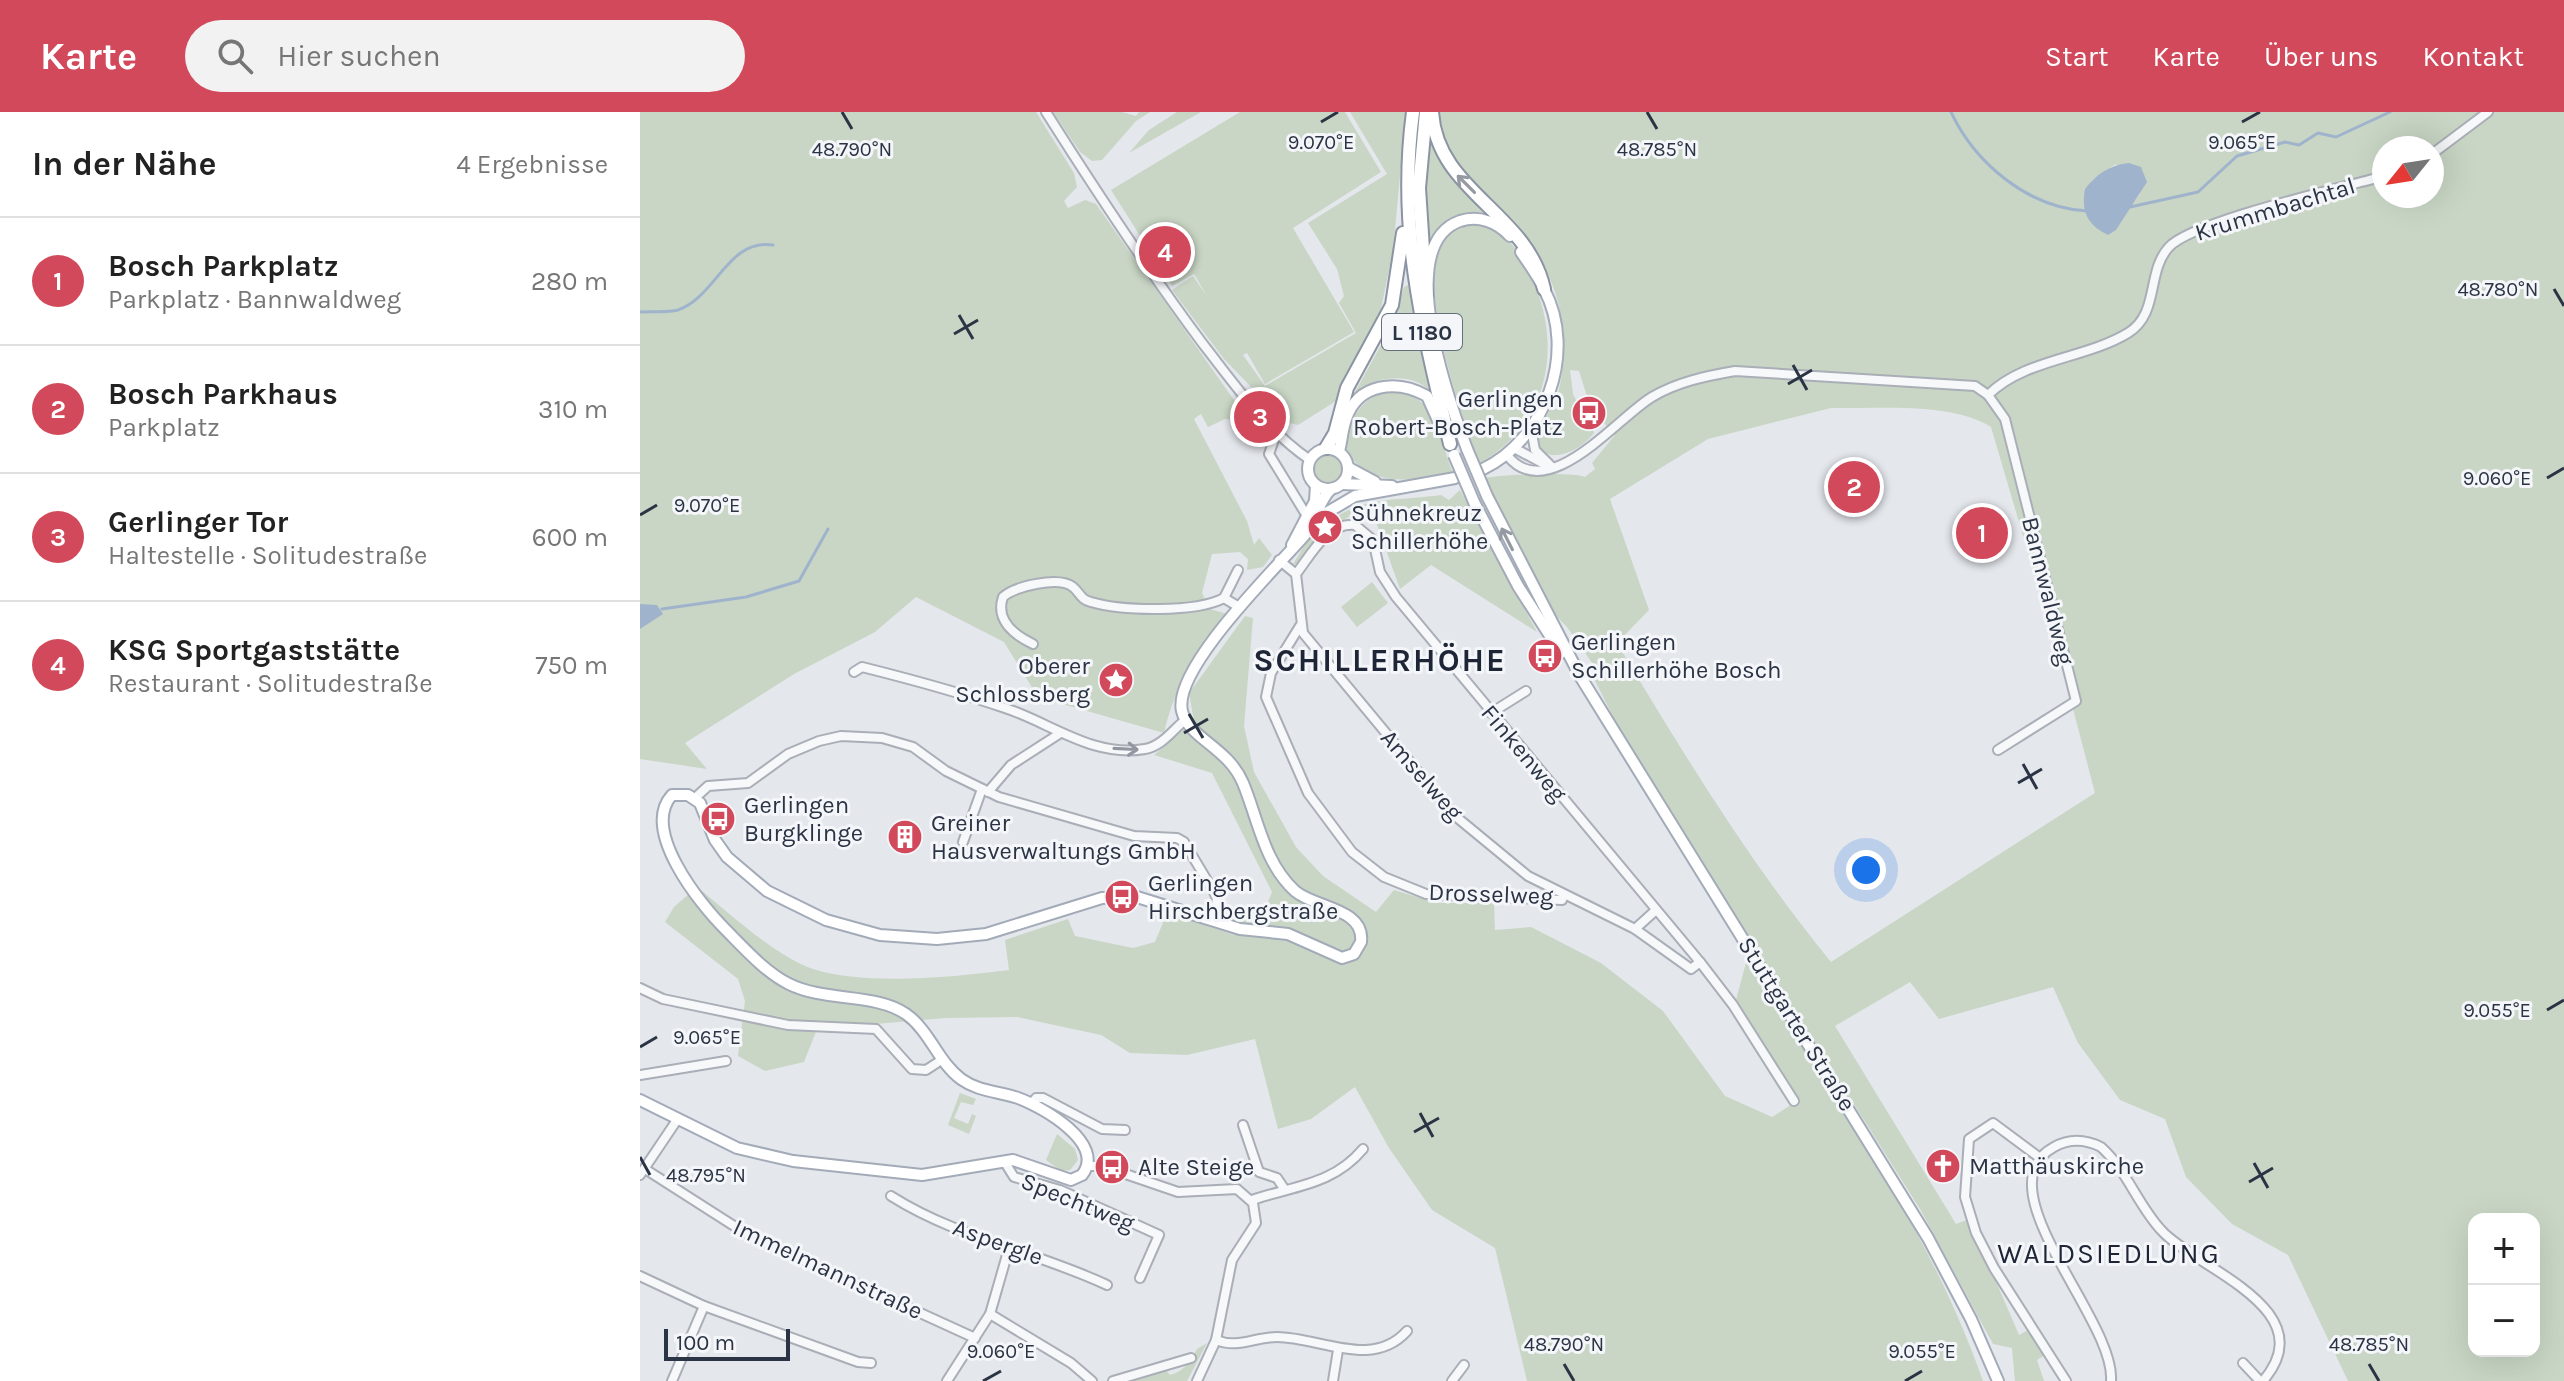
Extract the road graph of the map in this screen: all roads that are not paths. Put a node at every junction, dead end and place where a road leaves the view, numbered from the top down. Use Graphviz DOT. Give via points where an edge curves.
graph roads {
  1 [pos="1046,112"];
  2 [pos="1413,112"];
  3 [pos="1426,112"];
  4 [pos="1432,112"];
  5 [pos="2488,112"];
  6 [pos="2444,145"];
  7 [pos="2372,179"];
  8 [pos="1407,218"];
  9 [pos="1544,289"];
  10 [pos="1426,295"];
  11 [pos="1988,395"];
  12 [pos="1531,428"];
  13 [pos="1276,434"];
  14 [pos="1452,449"];
  15 [pos="1332,450"];
  16 [pos="1511,452"];
  17 [pos="1310,460"];
  18 [pos="1551,466"];
  19 [pos="1349,468"];
  20 [pos="1483,469"];
  21 [pos="1455,478"];
  22 [pos="1377,483"];
  23 [pos="1316,485"];
  24 [pos="1337,487"];
  25 [pos="1399,487"];
  26 [pos="1311,518"];
  27 [pos="1279,560"];
  28 [pos="1238,570"];
  29 [pos="1296,574"];
  30 [pos="1526,589"];
  31 [pos="1224,598"];
  32 [pos="1239,607"];
  33 [pos="1300,626"];
  34 [pos="1033,644"];
  35 [pos="854,672"];
  36 [pos="1526,691"];
  37 [pos="1491,713"];
  38 [pos="1185,720"];
  39 [pos="1059,734"];
  40 [pos="1998,750"];
  41 [pos="985,790"];
  42 [pos="695,798"];
  43 [pos="963,842"];
  44 [pos="1564,895"];
  45 [pos="1656,910"];
  46 [pos="1216,923"];
  47 [pos="1635,929"];
  48 [pos="1700,962"];
  49 [pos="640,988"];
  50 [pos="943,1059"];
  51 [pos="726,1061"];
  52 [pos="640,1075"];
  53 [pos="640,1100"];
  54 [pos="1794,1101"];
  55 [pos="1031,1104"];
  56 [pos="677,1120"];
  57 [pos="1243,1125"];
  58 [pos="1125,1130"];
  59 [pos="1363,1149"];
  60 [pos="2040,1158"];
  61 [pos="1004,1161"];
  62 [pos="1088,1166"];
  63 [pos="642,1172"];
  64 [pos="1285,1190"];
  65 [pos="891,1196"];
  66 [pos="1252,1200"];
  67 [pos="1009,1248"];
  68 [pos="640,1276"];
  69 [pos="1140,1278"];
  70 [pos="1107,1285"];
  71 [pos="704,1306"];
  72 [pos="990,1314"];
  73 [pos="1407,1331"];
  74 [pos="975,1338"];
  75 [pos="1216,1340"];
  76 [pos="1338,1350"];
  77 [pos="1191,1358"];
  78 [pos="871,1363"];
  79 [pos="2243,1363"];
  80 [pos="1464,1365"];
  81 [pos="672,1381"];
  82 [pos="947,1381"];
  83 [pos="1092,1381"];
  84 [pos="1113,1381"];
  85 [pos="1197,1381"];
  86 [pos="1333,1381"];
  87 [pos="1452,1381"];
  88 [pos="1998,1381"];
  89 [pos="2066,1381"];
  90 [pos="2111,1381"];
  91 [pos="2262,1381"];
  1 -- 13 [label="street" via="1158,283"];
  2 -- 8 [label="highway, L 1180"];
  3 -- 10 [label="highway, L 1180" via="1419,188"];
  9 -- 4 [label="highway, one-way" via="1526,243 1447,160"];
  5 -- 6 [label="street"];
  7 -- 11 [label="street, Krummbachtal" via="2179,239 2164,255 2139,325 2101,346 2005,381"];
  8 -- 14 [label="highway, L 1180" via="1422,331"];
  8 -- 15 [label="highway" via="1392,305 1347,388"];
  9 -- 10 [label="main road" via="1506,231 1490,221 1466,219 1447,228 1435,244"];
  9 -- 12 [label="main road" via="1555,334 1554,376"];
  30 -- 10 [label="main road, Stuttgarter Straße, one-way, bridge" via="1467,449 1441,370"];
  11 -- 18 [label="street" via="1960,383 1735,371 1704,376 1652,397 1582,453"];
  11 -- 40 [label="street, Bannwaldweg" via="2005,419 2076,701"];
  12 -- 16 [label="main road"];
  12 -- 18 [label="street" via="1535,450"];
  13 -- 17 [label="street"];
  13 -- 26 [label="street" via="1269,454"];
  14 -- 15 [label="main road, Stuttgarter Straße" via="1427,396 1388,385 1365,394 1352,408"];
  14 -- 30 [label="main road, Stuttgarter Straße, bridge" via="1474,502"];
  15 -- 17 [label="main road"];
  15 -- 19 [label="main road"];
  16 -- 18 [label="street"];
  16 -- 20 [label="main road"];
  17 -- 23 [label="main road" via="1308,472"];
  19 -- 22 [label="main road"];
  19 -- 24 [label="main road"];
  21 -- 25 [label="main road"];
  22 -- 24 [label="main road"];
  22 -- 25 [label="main road"];
  23 -- 24 [label="main road"];
  23 -- 26 [label="main road"];
  24 -- 26 [label="main road"];
  25 -- 26 [label="main road" via="1355,496"];
  26 -- 27 [label="main road"];
  27 -- 29 [label="street"];
  27 -- 32 [label="main road"];
  28 -- 31 [label="street"];
  29 -- 33 [label="street"];
  29 -- 37 [label="street, Finkenweg" via="1330,532 1350,525 1365,531 1388,586"];
  30 -- 88 [label="main road, Stuttgarter Straße" via="1928,1238"];
  31 -- 32 [label="street"];
  31 -- 34 [label="street" via="1207,606 1137,607 1090,602 1063,583 1018,587 1003,597 1002,615 1014,633"];
  32 -- 38 [label="main road" via="1186,684 1181,705"];
  33 -- 44 [label="street, Amselweg" via="1454,815 1528,876"];
  33 -- 44 [label="street, Drosselweg" via="1271,673 1266,697 1308,793 1352,852 1384,877 1426,894 1562,900"];
  35 -- 39 [label="street" via="862,667 984,701 1047,724"];
  36 -- 37 [label="street"];
  37 -- 45 [label="street, Finkenweg"];
  39 -- 38 [label="street, one-way" via="1095,745 1143,749 1163,741"];
  38 -- 46 [label="main road" via="1233,764 1268,853 1287,883 1311,903 1350,917 1362,936 1358,951 1342,958 1288,934"];
  39 -- 41 [label="street" via="1011,765"];
  41 -- 42 [label="street" via="913,747 882,738 841,736 788,754 748,783 708,786"];
  41 -- 43 [label="street"];
  41 -- 46 [label="street" via="1134,836 1184,842 1217,899"];
  42 -- 46 [label="main road" via="720,849 755,883 826,920 880,935 937,939 986,934 1102,898 1122,897 1150,899"];
  42 -- 50 [label="main road" via="672,795 657,816 661,854 685,891 788,984 826,998 886,1005 906,1014"];
  44 -- 47 [label="street, Amselweg"];
  45 -- 47 [label="street"];
  45 -- 48 [label="street, Finkenweg"];
  47 -- 48 [label="street, Amselweg" via="1691,969"];
  48 -- 54 [label="street"];
  49 -- 50 [label="street" via="663,999 788,1025 876,1029 912,1069 926,1070"];
  50 -- 55 [label="main road" via="959,1078 978,1089"];
  51 -- 52 [label="street"];
  53 -- 56 [label="main road"];
  55 -- 58 [label="street" via="1043,1098 1102,1129"];
  55 -- 62 [label="main road" via="1082,1142"];
  56 -- 61 [label="main road" via="737,1148 793,1161 922,1175"];
  56 -- 63 [label="street"];
  57 -- 64 [label="street" via="1259,1172 1277,1178"];
  59 -- 64 [label="street" via="1330,1176"];
  60 -- 89 [label="street" via="1993,1123 1969,1139 1965,1197 1994,1268"];
  60 -- 90 [label="street" via="2032,1192 2039,1221 2102,1336"];
  60 -- 91 [label="street" via="2071,1140 2101,1147 2172,1242 2252,1293 2269,1315 2277,1340 2274,1365"];
  61 -- 62 [label="main road" via="1024,1162 1066,1180 1082,1175"];
  61 -- 69 [label="street, Spechtweg" via="1014,1177 1060,1190 1159,1235"];
  62 -- 66 [label="street" via="1178,1192 1237,1189"];
  63 -- 74 [label="street, Immelmannstraße" via="745,1233"];
  64 -- 66 [label="street"];
  65 -- 67 [label="street, Aspergle"];
  66 -- 75 [label="street" via="1256,1223 1232,1260"];
  67 -- 70 [label="street, Aspergle"];
  67 -- 72 [label="street"];
  68 -- 71 [label="street"];
  71 -- 78 [label="street"];
  71 -- 81 [label="street"];
  72 -- 74 [label="street"];
  72 -- 83 [label="street"];
  73 -- 76 [label="street" via="1384,1346"];
  74 -- 82 [label="street"];
  75 -- 76 [label="street" via="1233,1346 1277,1337"];
  75 -- 85 [label="street"];
  76 -- 86 [label="street"];
  77 -- 84 [label="street"];
  79 -- 91 [label="street"];
  80 -- 87 [label="street"];
}
